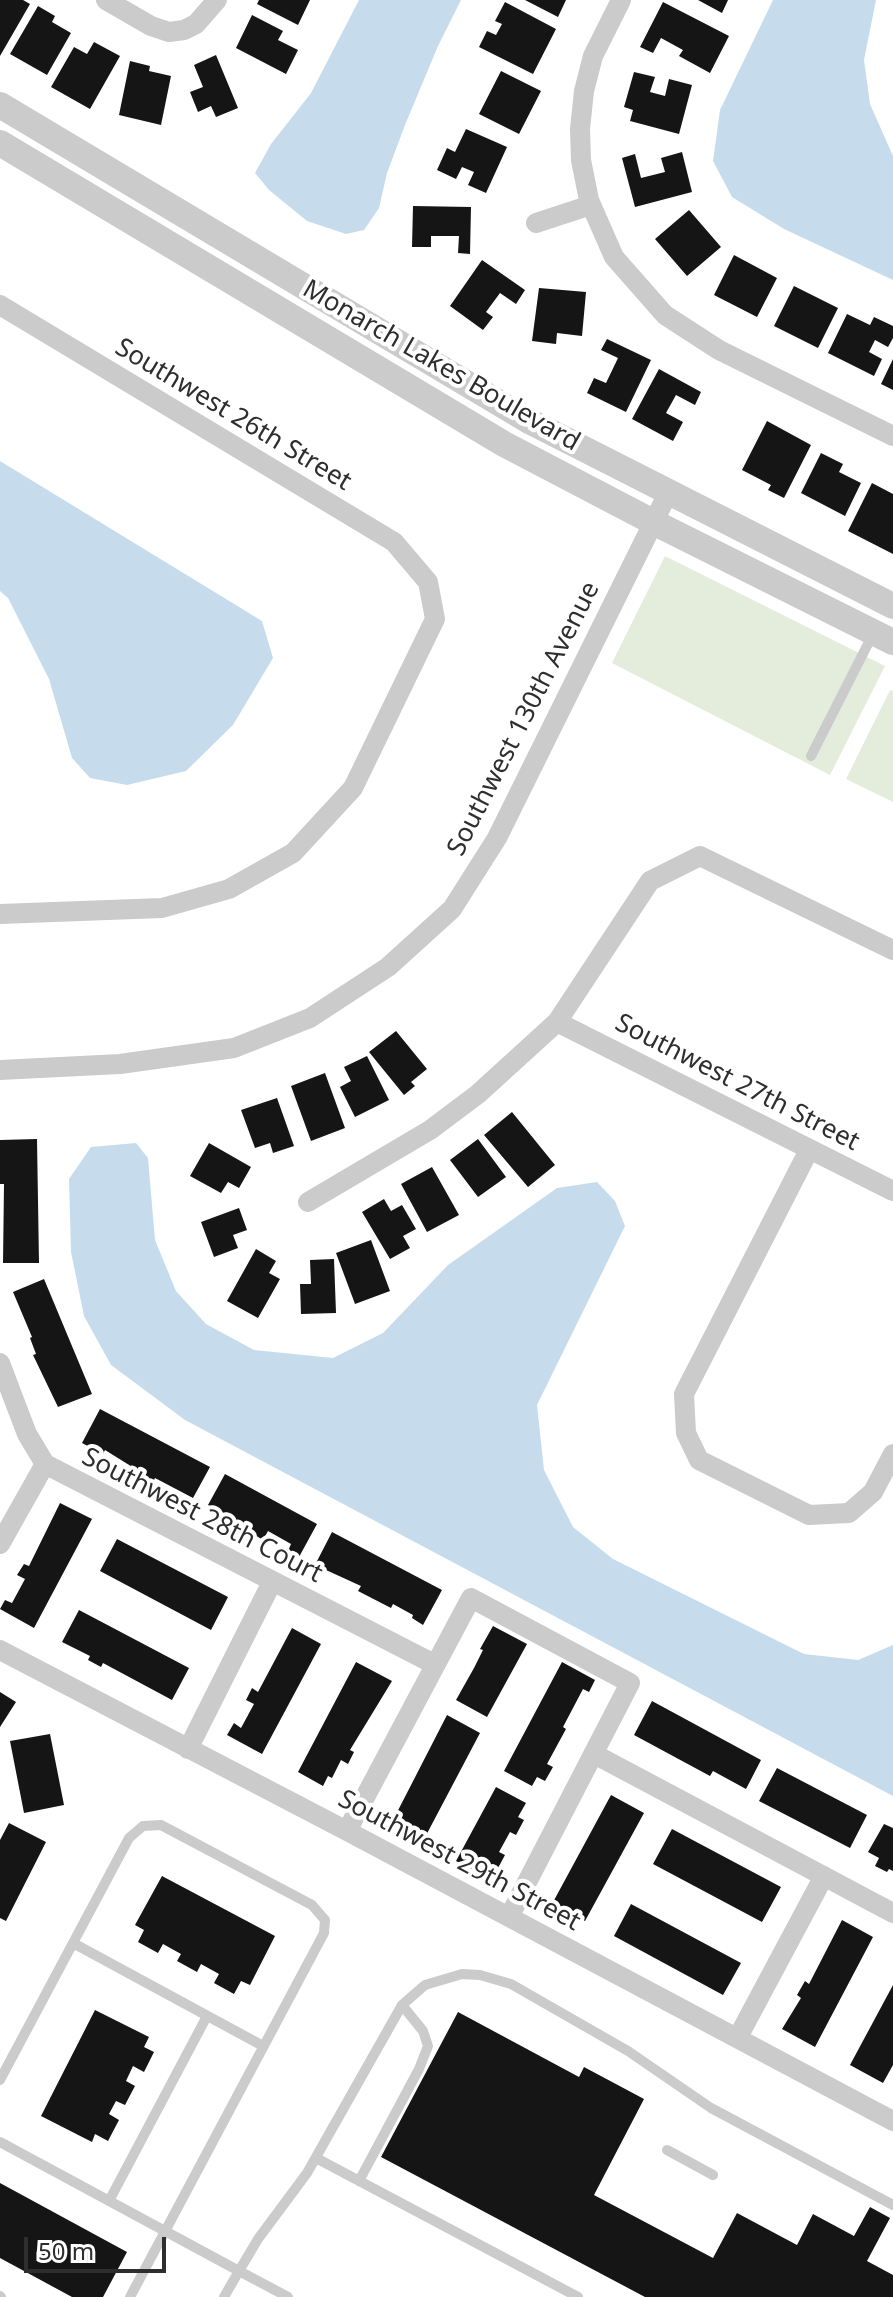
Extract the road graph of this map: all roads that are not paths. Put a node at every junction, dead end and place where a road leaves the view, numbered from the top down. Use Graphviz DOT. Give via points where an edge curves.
graph roads {
  1 [pos="106,0"];
  2 [pos="217,0"];
  3 [pos="621,0"];
  4 [pos="0,105"];
  5 [pos="0,143"];
  6 [pos="591,205"];
  7 [pos="536,223"];
  8 [pos="0,305"];
  9 [pos="893,436"];
  10 [pos="668,493"];
  11 [pos="653,522"];
  12 [pos="893,606"];
  13 [pos="883,637"];
  14 [pos="811,756"];
  15 [pos="0,914"];
  16 [pos="893,950"];
  17 [pos="557,1022"];
  18 [pos="0,1070"];
  19 [pos="809,1150"];
  20 [pos="893,1191"];
  21 [pos="308,1202"];
  22 [pos="0,1363"];
  23 [pos="893,1454"];
  24 [pos="45,1464"];
  25 [pos="0,1544"];
  26 [pos="272,1582"];
  27 [pos="0,1650"];
  28 [pos="434,1664"];
  29 [pos="188,1749"];
  30 [pos="594,1754"];
  31 [pos="347,1831"];
  32 [pos="824,1876"];
  33 [pos="893,1913"];
  34 [pos="509,1917"];
  35 [pos="73,1943"];
  36 [pos="402,2005"];
  37 [pos="207,2016"];
  38 [pos="738,2037"];
  39 [pos="263,2046"];
  40 [pos="0,2080"];
  41 [pos="893,2121"];
  42 [pos="0,2142"];
  43 [pos="667,2150"];
  44 [pos="316,2158"];
  45 [pos="713,2175"];
  46 [pos="359,2181"];
  47 [pos="109,2201"];
  48 [pos="893,2205"];
  49 [pos="165,2232"];
  50 [pos="239,2271"];
  51 [pos="130,2297"];
  52 [pos="224,2297"];
  53 [pos="288,2297"];
  54 [pos="578,2297"];
  1 -- 2 [label="street" via="169,32 196,24"];
  3 -- 6 [label="street" via="593,56 584,91 581,160"];
  4 -- 10 [label="street, Monarch Lakes Boulevard" via="531,422"];
  5 -- 11 [label="street, Monarch Lakes Boulevard" via="504,444"];
  6 -- 7 [label="street"];
  6 -- 9 [label="street" via="614,257 665,315 719,350"];
  8 -- 15 [label="street, Southwest 26th Street" via="394,542 428,582 435,619 353,788 293,853 229,889 162,908"];
  10 -- 11 [label="street, Southwest 130th Avenue"];
  10 -- 12 [label="street, Monarch Lakes Boulevard"];
  11 -- 13 [label="street, Monarch Lakes Boulevard"];
  11 -- 18 [label="street, Southwest 130th Avenue" via="497,838 452,909 388,967 310,1018 234,1048 120,1064"];
  13 -- 14 [label="lane"];
  16 -- 17 [label="street" via="700,856 650,881"];
  17 -- 19 [label="street, Southwest 27th Street"];
  17 -- 21 [label="street" via="430,1130"];
  19 -- 20 [label="street, Southwest 27th Street"];
  19 -- 23 [label="street" via="684,1394 686,1433 699,1460 809,1515 849,1513 873,1492"];
  22 -- 24 [label="street, Southwest 28th Court" via="27,1434"];
  24 -- 25 [label="street"];
  24 -- 26 [label="street, Southwest 28th Court"];
  26 -- 28 [label="street, Southwest 28th Court"];
  26 -- 29 [label="street"];
  27 -- 29 [label="street, Southwest 29th Street"];
  28 -- 30 [label="street" via="471,1598 630,1683"];
  28 -- 31 [label="street"];
  29 -- 31 [label="street, Southwest 29th Street"];
  30 -- 32 [label="street"];
  30 -- 34 [label="street"];
  31 -- 34 [label="street, Southwest 29th Street"];
  32 -- 33 [label="street"];
  32 -- 38 [label="street"];
  34 -- 38 [label="street, Southwest 29th Street"];
  35 -- 37 [label="lane"];
  35 -- 39 [label="lane" via="129,1838 143,1826 161,1825 312,1905 325,1920 324,1933"];
  35 -- 40 [label="lane"];
  36 -- 44 [label="lane"];
  36 -- 46 [label="lane" via="428,2046"];
  36 -- 48 [label="lane" via="425,1985 449,1977 480,1975 511,1984 628,2051 711,2108"];
  37 -- 39 [label="lane"];
  37 -- 47 [label="lane"];
  38 -- 41 [label="street, Southwest 29th Street"];
  39 -- 49 [label="lane"];
  42 -- 47 [label="lane"];
  43 -- 45 [label="lane"];
  44 -- 46 [label="lane"];
  44 -- 50 [label="lane"];
  46 -- 54 [label="lane"];
  47 -- 49 [label="lane"];
  49 -- 50 [label="lane"];
  49 -- 51 [label="lane"];
  50 -- 52 [label="lane"];
  50 -- 53 [label="lane"];
}
